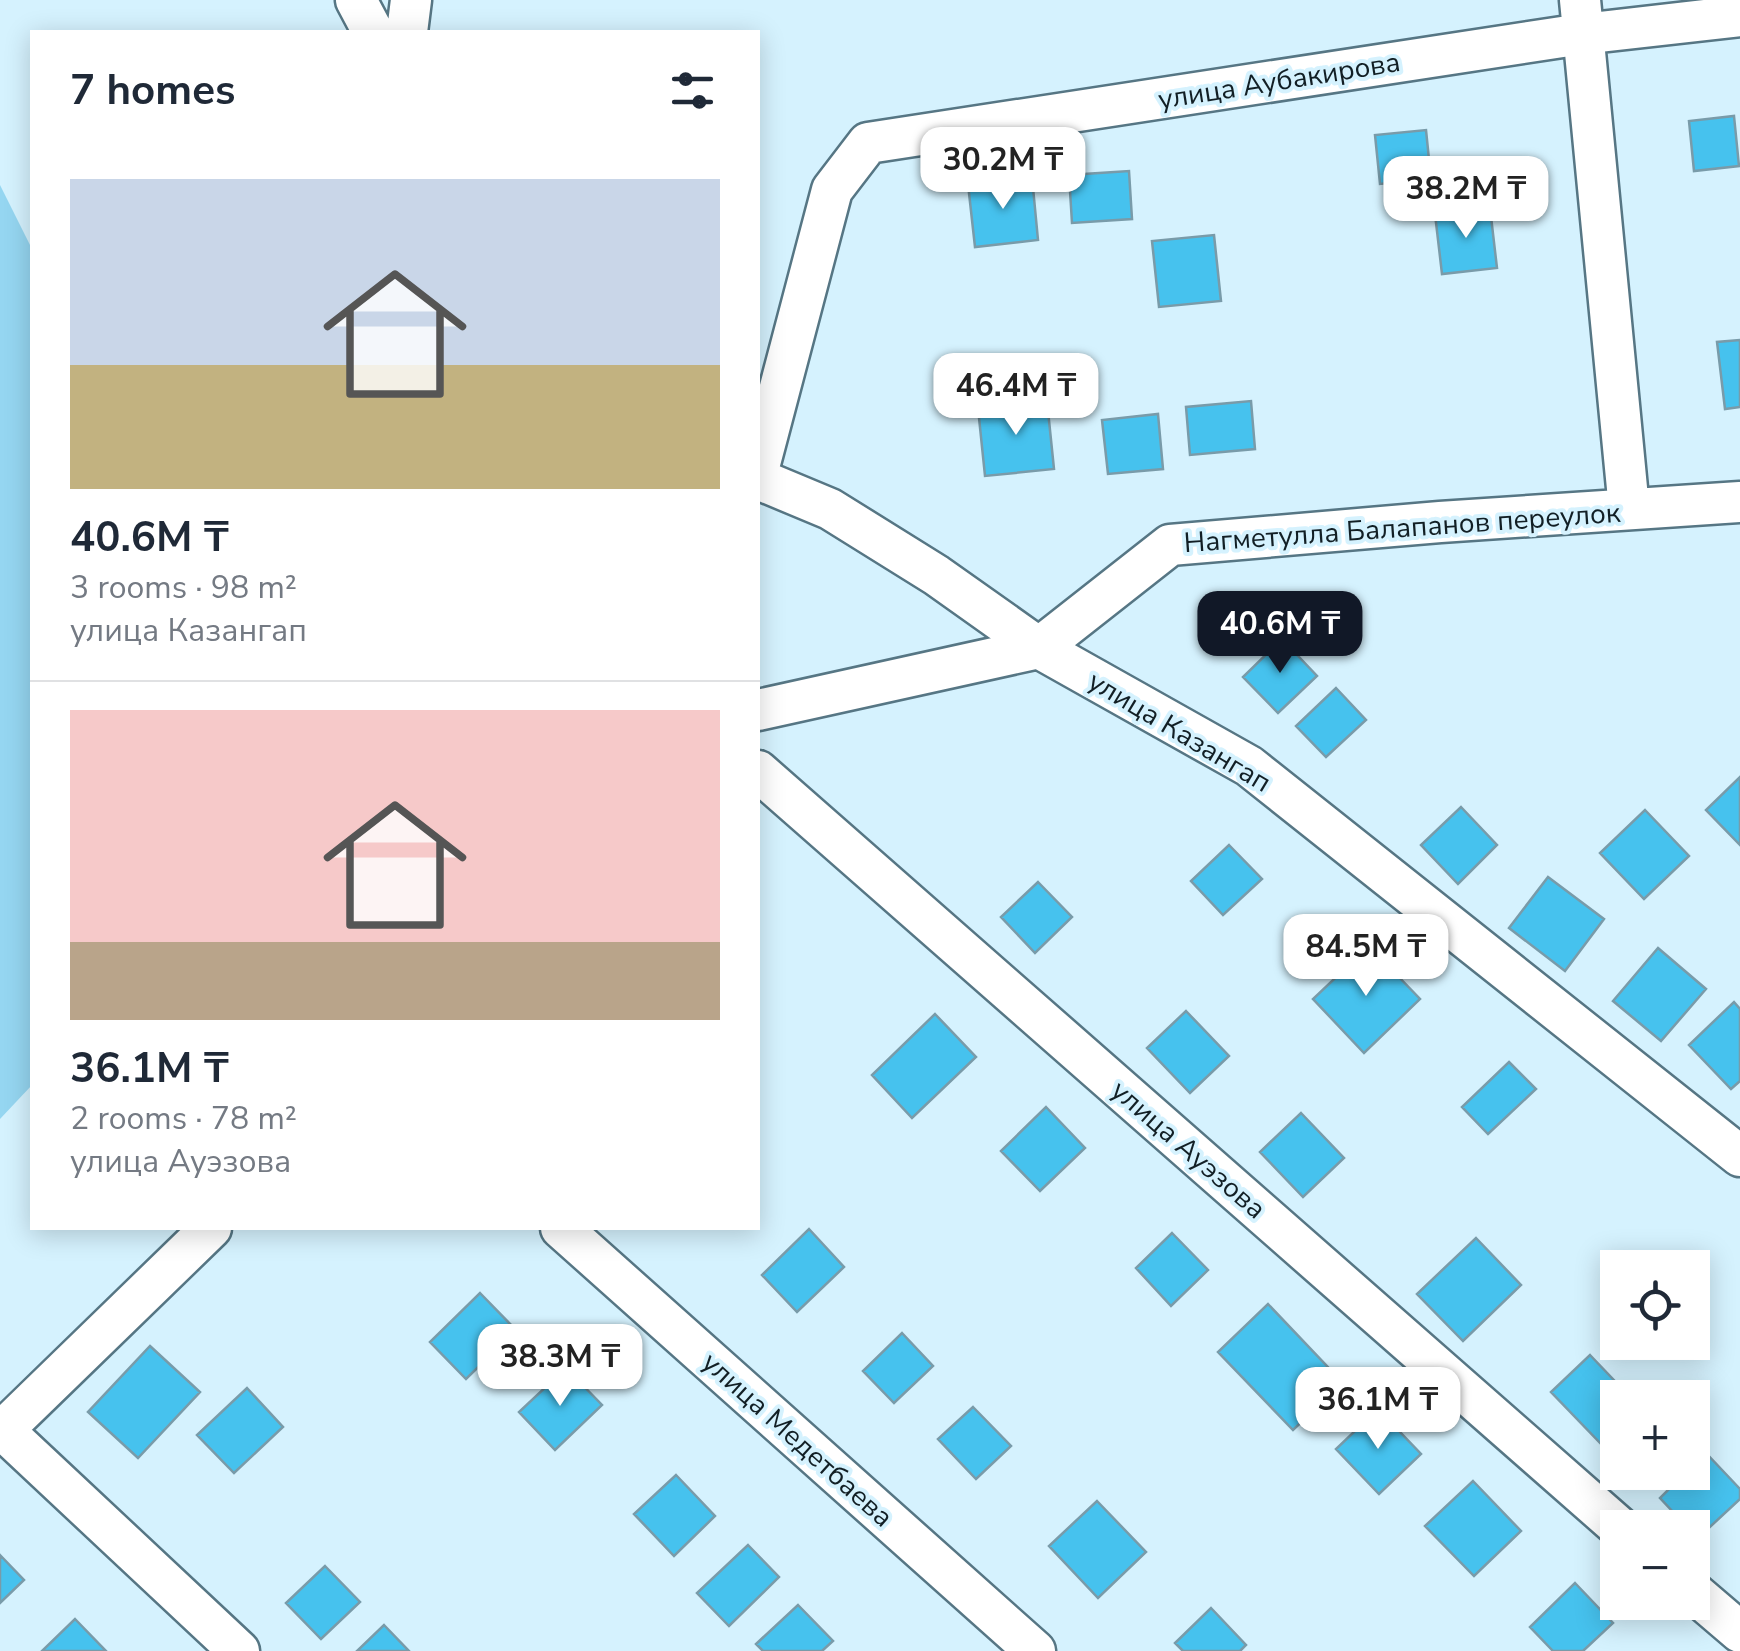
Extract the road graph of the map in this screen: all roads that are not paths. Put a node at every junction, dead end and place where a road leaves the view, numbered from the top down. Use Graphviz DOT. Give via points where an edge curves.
graph roads {
  1 [pos="356,0"];
  2 [pos="411,0"];
  3 [pos="1740,16"];
  4 [pos="1581,17"];
  5 [pos="372,30"];
  6 [pos="407,30"];
  7 [pos="760,463"];
  8 [pos="760,481"];
  9 [pos="1740,502"];
  10 [pos="1628,509"];
  11 [pos="1039,648"];
  12 [pos="760,710"];
  13 [pos="760,773"];
  14 [pos="1740,1156"];
  15 [pos="209,1230"];
  16 [pos="563,1230"];
  17 [pos="1,1432"];
  18 [pos="1600,1510"];
  19 [pos="1710,1606"];
  20 [pos="1740,1632"];
  21 [pos="239,1651"];
  22 [pos="1035,1651"];
  1 -- 5 [label="street"];
  2 -- 6 [label="street"];
  3 -- 4 [label="street, улица Аубакирова"];
  4 -- 7 [label="street, улица Аубакирова" via="868,144 832,190"];
  4 -- 10 [label="street"];
  8 -- 11 [label="street, улица Казангап" via="830,509"];
  9 -- 10 [label="street, Нагметулла Балапанов переулок"];
  10 -- 11 [label="street, Нагметулла Балапанов переулок" via="1170,545"];
  11 -- 12 [label="street"];
  11 -- 14 [label="street, улица Казангап" via="1250,766"];
  13 -- 18 [label="street, улица Ауэзова"];
  15 -- 17 [label="street"];
  16 -- 22 [label="street, улица Медетбаева"];
  17 -- 21 [label="street"];
  19 -- 20 [label="street"];
}
